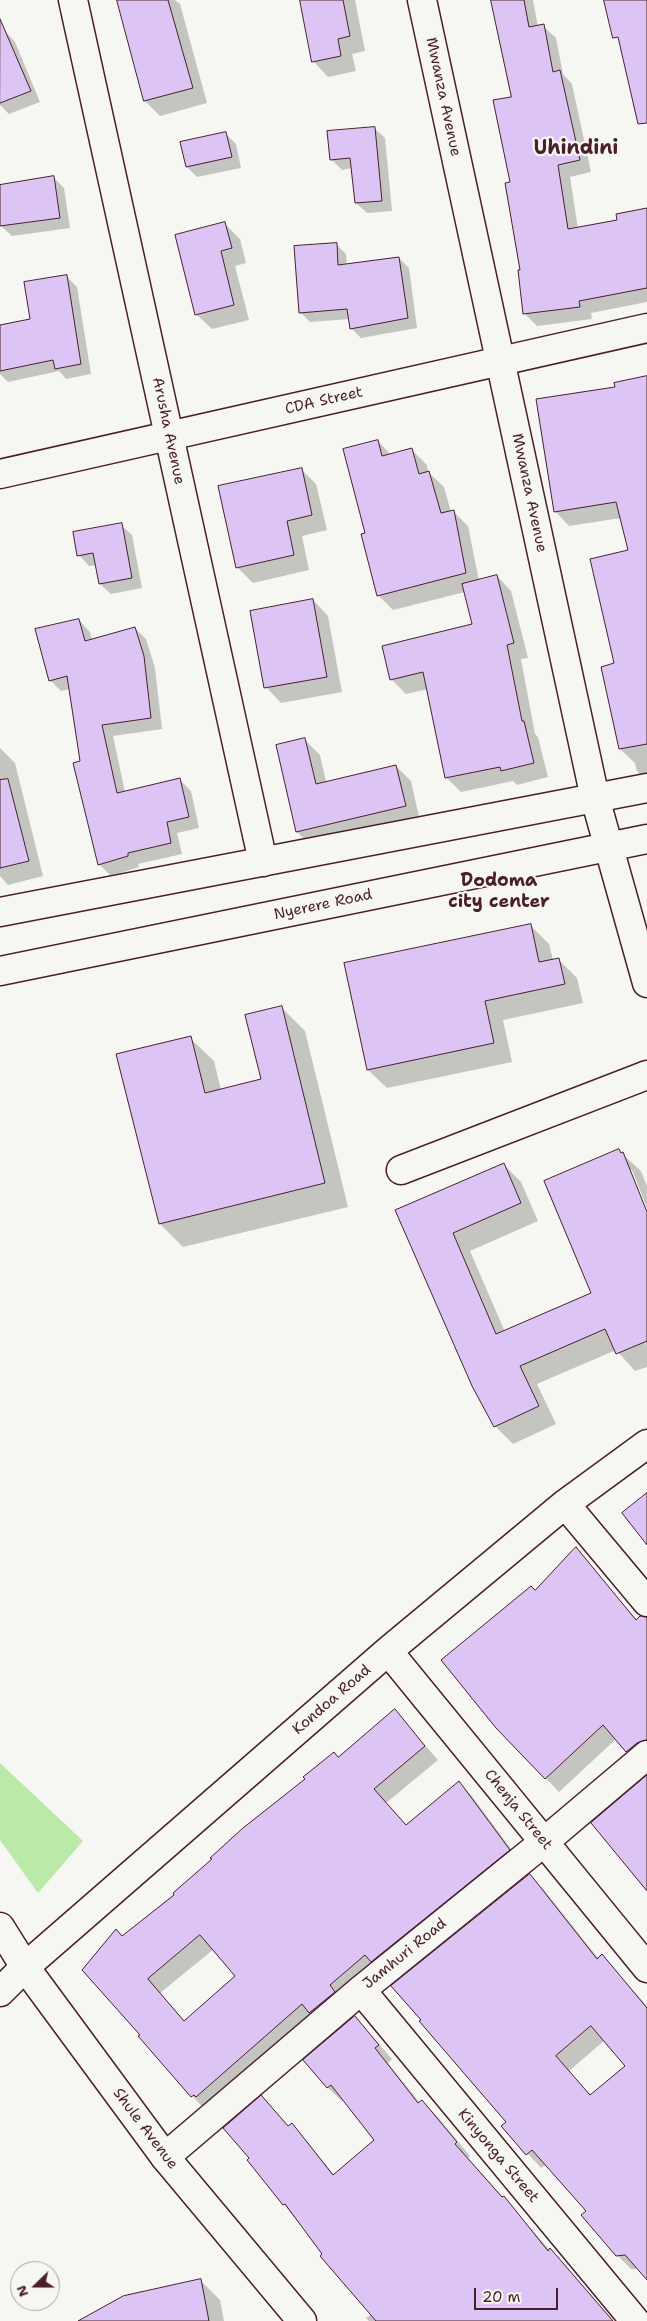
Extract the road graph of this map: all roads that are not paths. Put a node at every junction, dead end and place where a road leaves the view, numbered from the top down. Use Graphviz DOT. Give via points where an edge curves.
graph roads {
  1 [pos="73,0"];
  2 [pos="422,0"];
  3 [pos="647,328"];
  4 [pos="500,361"];
  5 [pos="169,436"];
  6 [pos="0,474"];
  7 [pos="647,788"];
  8 [pos="595,798"];
  9 [pos="647,839"];
  10 [pos="608,846"];
  11 [pos="263,862"];
  12 [pos="0,912"];
  13 [pos="0,971"];
  14 [pos="647,983"];
  15 [pos="647,1075"];
  16 [pos="401,1170"];
  17 [pos="647,1444"];
  18 [pos="565,1504"];
  19 [pos="647,1602"];
  20 [pos="388,1652"];
  21 [pos="647,1755"];
  22 [pos="544,1842"];
  23 [pos="0,1928"];
  24 [pos="25,1967"];
  25 [pos="647,1968"];
  26 [pos="361,1990"];
  27 [pos="0,1992"];
  28 [pos="165,2156"];
  29 [pos="302,2321"];
  30 [pos="635,2321"];
  1 -- 5 [label="main road, Arusha Avenue"];
  2 -- 4 [label="main road, Mwanza Avenue"];
  3 -- 4 [label="main road, CDA Street"];
  4 -- 5 [label="main road, CDA Street"];
  4 -- 8 [label="main road, Mwanza Avenue"];
  5 -- 6 [label="main road, CDA Street"];
  5 -- 11 [label="main road, Arusha Avenue"];
  7 -- 8 [label="main road"];
  8 -- 10 [label="main road, Mwanza Avenue"];
  8 -- 11 [label="main road"];
  9 -- 10 [label="main road, Nyerere Road"];
  10 -- 13 [label="main road, Nyerere Road"];
  10 -- 14 [label="main road, Mwanza Avenue"];
  11 -- 12 [label="main road"];
  15 -- 16 [label="main road"];
  17 -- 18 [label="main road, Kondoa Road"];
  18 -- 19 [label="main road"];
  18 -- 20 [label="main road, Kondoa Road"];
  20 -- 22 [label="main road, Chenja Street"];
  20 -- 24 [label="main road, Kondoa Road"];
  21 -- 22 [label="main road, Jamhuri Road"];
  22 -- 25 [label="main road, Chenja Street"];
  22 -- 26 [label="main road, Jamhuri Road"];
  23 -- 24 [label="main road, Shule Avenue"];
  24 -- 27 [label="main road"];
  24 -- 28 [label="main road, Shule Avenue"];
  26 -- 28 [label="main road, Jamhuri Road"];
  26 -- 30 [label="main road, Kinyonga Street"];
  28 -- 29 [label="main road, Shule Avenue"];
}
